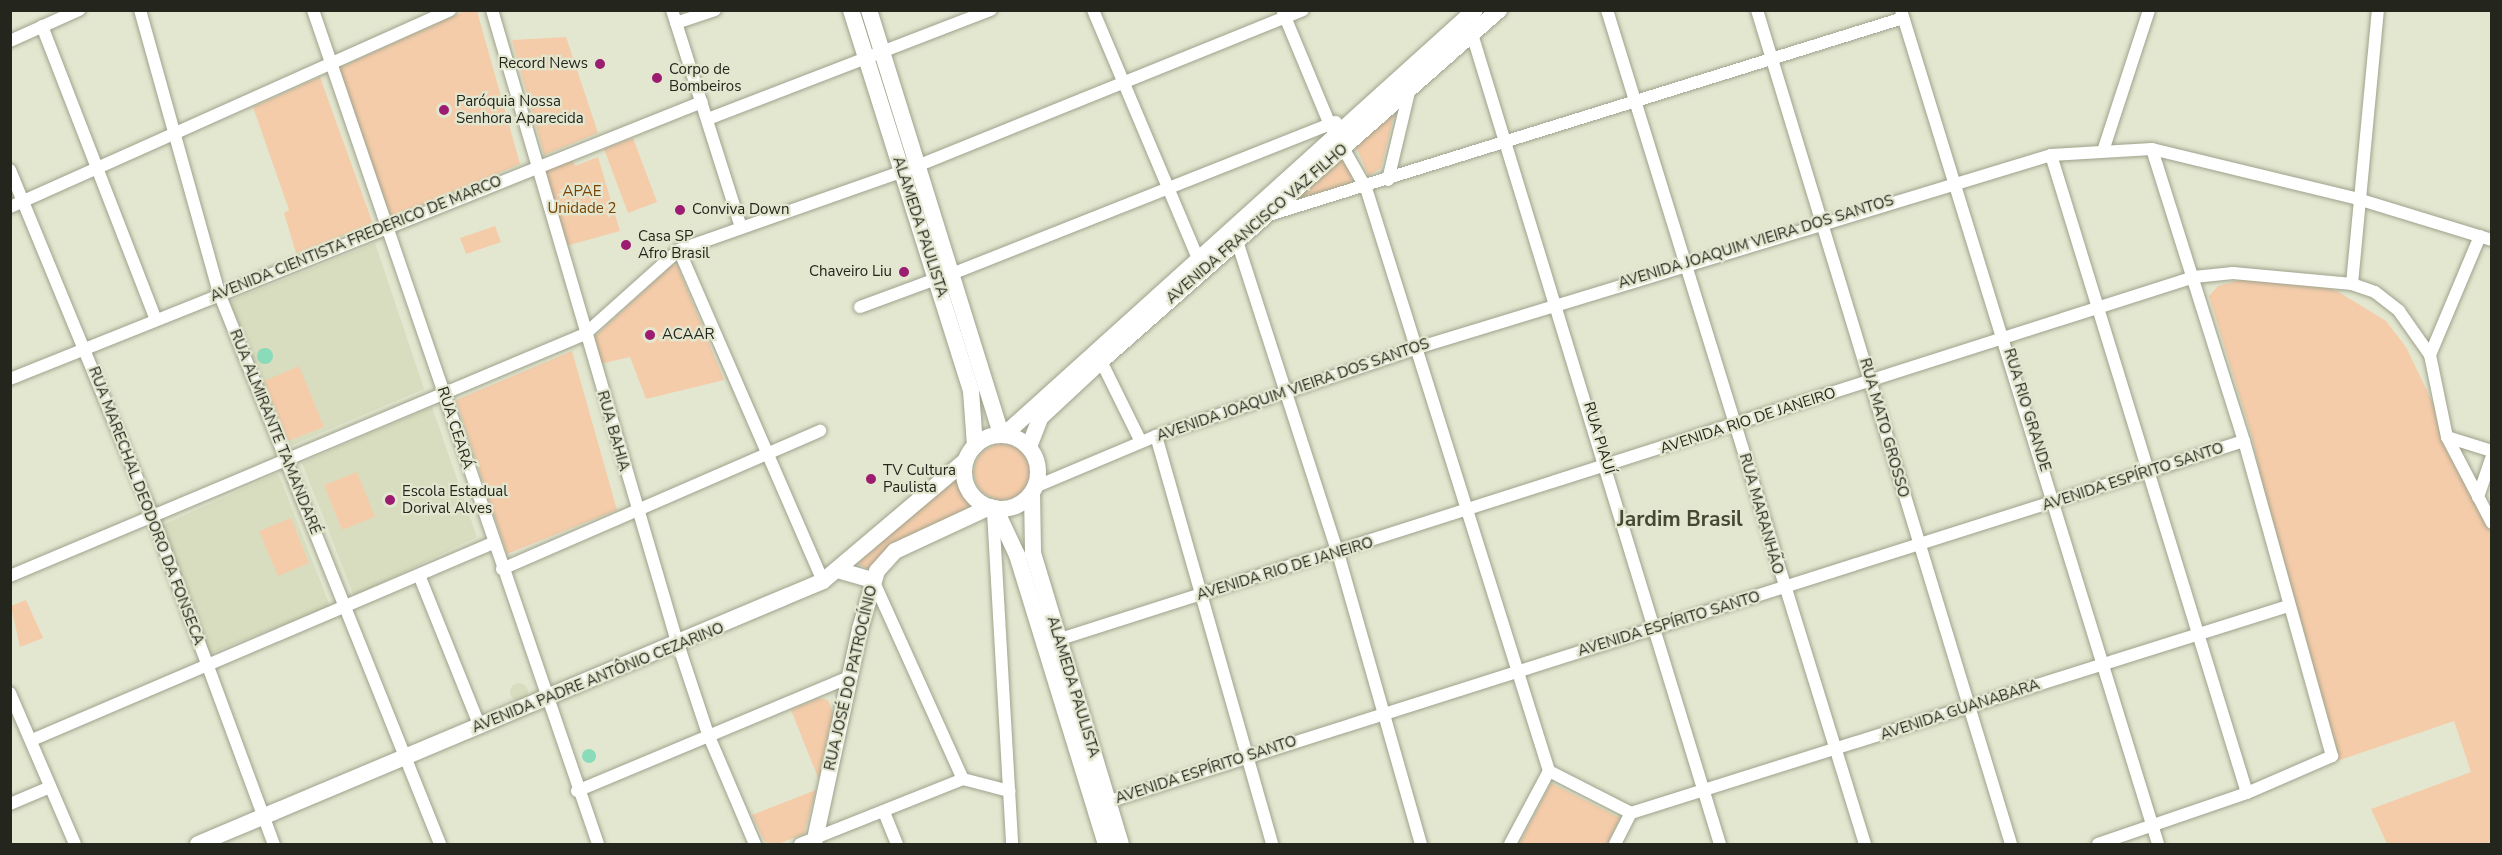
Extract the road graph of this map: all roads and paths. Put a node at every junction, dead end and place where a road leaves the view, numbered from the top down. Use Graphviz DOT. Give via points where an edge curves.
graph roads {
  1 [pos="79,10"];
  2 [pos="140,10"];
  3 [pos="313,10"];
  4 [pos="450,10"];
  5 [pos="492,10"];
  6 [pos="672,10"];
  7 [pos="715,10"];
  8 [pos="851,10"];
  9 [pos="869,10"];
  10 [pos="991,10"];
  11 [pos="1093,10"];
  12 [pos="1303,10"];
  13 [pos="1475,10"];
  14 [pos="1512,10"];
  15 [pos="1607,10"];
  16 [pos="1757,10"];
  17 [pos="2149,10"];
  18 [pos="2378,10"];
  19 [pos="1496,13"];
  20 [pos="1284,14"];
  21 [pos="1902,14"];
  22 [pos="676,23"];
  23 [pos="42,26"];
  24 [pos="1472,34"];
  25 [pos="10,41"];
  26 [pos="884,55"];
  27 [pos="1773,59"];
  28 [pos="867,62"];
  29 [pos="328,64"];
  30 [pos="1122,83"];
  31 [pos="1410,88"];
  32 [pos="702,102"];
  33 [pos="1633,102"];
  34 [pos="1324,111"];
  35 [pos="708,119"];
  36 [pos="1316,130"];
  37 [pos="175,135"];
  38 [pos="1337,135"];
  39 [pos="1507,142"];
  40 [pos="2104,148"];
  41 [pos="2152,149"];
  42 [pos="2051,155"];
  43 [pos="539,166"];
  44 [pos="97,169"];
  45 [pos="910,169"];
  46 [pos="10,170"];
  47 [pos="1388,180"];
  48 [pos="1956,181"];
  49 [pos="1168,187"];
  50 [pos="1366,188"];
  51 [pos="2358,199"];
  52 [pos="24,201"];
  53 [pos="10,207"];
  54 [pos="1268,215"];
  55 [pos="1821,222"];
  56 [pos="740,225"];
  57 [pos="385,230"];
  58 [pos="2486,238"];
  59 [pos="1236,241"];
  60 [pos="679,250"];
  61 [pos="1197,256"];
  62 [pos="1685,264"];
  63 [pos="943,277"];
  64 [pos="2194,277"];
  65 [pos="2352,284"];
  66 [pos="219,293"];
  67 [pos="1558,303"];
  68 [pos="860,307"];
  69 [pos="2100,309"];
  70 [pos="155,318"];
  71 [pos="585,334"];
  72 [pos="2006,340"];
  73 [pos="1417,348"];
  74 [pos="85,349"];
  75 [pos="2430,355"];
  76 [pos="1101,361"];
  77 [pos="10,379"];
  78 [pos="1871,382"];
  79 [pos="1284,392"];
  80 [pos="443,393"];
  81 [pos="1736,425"];
  82 [pos="820,431"];
  83 [pos="1002,435"];
  84 [pos="1156,436"];
  85 [pos="2447,437"];
  86 [pos="2244,441"];
  87 [pos="1141,442"];
  88 [pos="1029,447"];
  89 [pos="768,452"];
  90 [pos="970,453"];
  91 [pos="2492,453"];
  92 [pos="287,462"];
  93 [pos="1608,467"];
  94 [pos="2150,471"];
  95 [pos="1034,490"];
  96 [pos="2478,496"];
  97 [pos="2055,503"];
  98 [pos="992,507"];
  99 [pos="636,510"];
  100 [pos="1469,512"];
  101 [pos="152,515"];
  102 [pos="2492,523"];
  103 [pos="493,543"];
  104 [pos="1918,547"];
  105 [pos="1338,553"];
  106 [pos="502,569"];
  107 [pos="841,571"];
  108 [pos="419,575"];
  109 [pos="10,576"];
  110 [pos="873,580"];
  111 [pos="823,581"];
  112 [pos="1783,589"];
  113 [pos="1203,595"];
  114 [pos="2288,606"];
  115 [pos="347,609"];
  116 [pos="1652,630"];
  117 [pos="2196,634"];
  118 [pos="1052,641"];
  119 [pos="679,646"];
  120 [pos="2101,665"];
  121 [pos="208,666"];
  122 [pos="1518,671"];
  123 [pos="849,677"];
  124 [pos="10,693"];
  125 [pos="548,699"];
  126 [pos="1968,707"];
  127 [pos="1380,714"];
  128 [pos="480,727"];
  129 [pos="708,734"];
  130 [pos="32,740"];
  131 [pos="1836,750"];
  132 [pos="407,757"];
  133 [pos="1245,758"];
  134 [pos="1549,771"];
  135 [pos="963,779"];
  136 [pos="50,787"];
  137 [pos="577,791"];
  138 [pos="1009,791"];
  139 [pos="1704,792"];
  140 [pos="2247,793"];
  141 [pos="10,804"];
  142 [pos="1101,804"];
  143 [pos="884,812"];
  144 [pos="1631,813"];
  145 [pos="263,817"];
  146 [pos="2153,827"];
  147 [pos="810,842"];
  148 [pos="75,844"];
  149 [pos="198,844"];
  150 [pos="274,844"];
  151 [pos="440,844"];
  152 [pos="598,844"];
  153 [pos="755,844"];
  154 [pos="897,844"];
  155 [pos="1012,844"];
  156 [pos="1106,844"];
  157 [pos="1121,844"];
  158 [pos="1272,844"];
  159 [pos="1421,844"];
  160 [pos="1510,844"];
  161 [pos="1615,844"];
  162 [pos="1720,844"];
  163 [pos="1865,844"];
  164 [pos="2011,844"];
  165 [pos="2098,844"];
  166 [pos="2158,844"];
  1 -- 23 [label="street"];
  2 -- 37 [label="street, RUA ALMIRANTE TAMANDARÉ"];
  3 -- 29 [label="street, RUA CEARÁ"];
  4 -- 29 [label="street"];
  5 -- 43 [label="street, RUA BAHIA"];
  6 -- 22 [label="street"];
  7 -- 22 [label="street"];
  8 -- 28 [label="main road, ALAMEDA PAULISTA"];
  9 -- 26 [label="main road, ALAMEDA PAULISTA"];
  10 -- 26 [label="street"];
  11 -- 30 [label="street"];
  12 -- 20 [label="street"];
  13 -- 38 [label="main road, AVENIDA FRANCISCO VAZ FILHO"];
  14 -- 19 [label="street"];
  15 -- 33 [label="street, RUA MARANHÃO"];
  16 -- 27 [label="street, RUA MATO GROSSO"];
  17 -- 40 [label="street"];
  18 -- 51 [label="street"];
  19 -- 24 [label="main road, AVENIDA FRANCISCO VAZ FILHO"];
  20 -- 30 [label="street"];
  20 -- 34 [label="street"];
  21 -- 27 [label="street"];
  21 -- 48 [label="street, RUA RIO GRANDE"];
  22 -- 32 [label="street"];
  23 -- 25 [label="street"];
  23 -- 44 [label="street"];
  24 -- 31 [label="main road, AVENIDA FRANCISCO VAZ FILHO"];
  24 -- 39 [label="street, RUA PIAUÍ"];
  26 -- 28 [label="street"];
  26 -- 45 [label="main road, ALAMEDA PAULISTA"];
  27 -- 33 [label="street"];
  27 -- 55 [label="street, RUA MATO GROSSO"];
  28 -- 35 [label="street"];
  28 -- 45 [label="main road, ALAMEDA PAULISTA"];
  29 -- 37 [label="street"];
  29 -- 57 [label="street, RUA CEARÁ"];
  30 -- 45 [label="street"];
  30 -- 49 [label="street"];
  31 -- 38 [label="main road, AVENIDA FRANCISCO VAZ FILHO"];
  31 -- 47 [label="street"];
  32 -- 35 [label="street"];
  32 -- 43 [label="street, AVENIDA CIENTISTA FREDERICO DE MARCO"];
  33 -- 39 [label="street"];
  33 -- 62 [label="street, RUA MARANHÃO"];
  34 -- 36 [label="street"];
  34 -- 38 [label="street"];
  35 -- 56 [label="street"];
  36 -- 38 [label="street"];
  36 -- 49 [label="street"];
  37 -- 44 [label="street"];
  37 -- 66 [label="street, RUA ALMIRANTE TAMANDARÉ"];
  38 -- 50 [label="street"];
  38 -- 54 [label="main road, AVENIDA FRANCISCO VAZ FILHO"];
  38 -- 61 [label="main road, AVENIDA FRANCISCO VAZ FILHO"];
  39 -- 47 [label="street"];
  39 -- 67 [label="street, RUA PIAUÍ"];
  40 -- 41 [label="street, AVENIDA JOAQUIM VIEIRA DOS SANTOS"];
  40 -- 42 [label="street, AVENIDA JOAQUIM VIEIRA DOS SANTOS"];
  41 -- 51 [label="street, AVENIDA JOAQUIM VIEIRA DOS SANTOS"];
  41 -- 64 [label="street"];
  42 -- 48 [label="street, AVENIDA JOAQUIM VIEIRA DOS SANTOS"];
  42 -- 69 [label="street"];
  43 -- 57 [label="street, AVENIDA CIENTISTA FREDERICO DE MARCO"];
  43 -- 71 [label="street, RUA BAHIA"];
  44 -- 52 [label="street"];
  44 -- 70 [label="street"];
  45 -- 56 [label="street"];
  45 -- 63 [label="main road, ALAMEDA PAULISTA"];
  46 -- 52 [label="street, RUA MARECHAL DEODORO DA FONSECA"];
  47 -- 50 [label="street"];
  48 -- 55 [label="street, AVENIDA JOAQUIM VIEIRA DOS SANTOS"];
  48 -- 72 [label="street, RUA RIO GRANDE"];
  49 -- 61 [label="street"];
  49 -- 63 [label="street"];
  50 -- 54 [label="street"];
  50 -- 73 [label="street"];
  51 -- 58 [label="street, AVENIDA JOAQUIM VIEIRA DOS SANTOS"];
  51 -- 65 [label="street"];
  52 -- 53 [label="street"];
  52 -- 74 [label="street, RUA MARECHAL DEODORO DA FONSECA"];
  54 -- 59 [label="main road, AVENIDA FRANCISCO VAZ FILHO"];
  55 -- 62 [label="street, AVENIDA JOAQUIM VIEIRA DOS SANTOS"];
  55 -- 78 [label="street, RUA MATO GROSSO"];
  56 -- 60 [label="street"];
  57 -- 66 [label="street, AVENIDA CIENTISTA FREDERICO DE MARCO"];
  57 -- 80 [label="street, RUA CEARÁ"];
  58 -- 75 [label="street"];
  59 -- 76 [label="main road, AVENIDA FRANCISCO VAZ FILHO"];
  59 -- 79 [label="street"];
  60 -- 71 [label="street"];
  60 -- 89 [label="street"];
  61 -- 83 [label="main road, AVENIDA FRANCISCO VAZ FILHO"];
  62 -- 67 [label="street, AVENIDA JOAQUIM VIEIRA DOS SANTOS"];
  62 -- 81 [label="street, RUA MARANHÃO"];
  63 -- 68 [label="street"];
  63 -- 83 [label="main road, ALAMEDA PAULISTA"];
  63 -- 90 [label="main road, ALAMEDA PAULISTA" via="970,391"];
  64 -- 65 [label="street, AVENIDA RIO DE JANEIRO" via="2309,276"];
  64 -- 69 [label="street, AVENIDA RIO DE JANEIRO"];
  64 -- 86 [label="street"];
  65 -- 75 [label="street, AVENIDA RIO DE JANEIRO" via="2375,292 2399,311"];
  66 -- 70 [label="street, AVENIDA CIENTISTA FREDERICO DE MARCO"];
  66 -- 92 [label="street, RUA ALMIRANTE TAMANDARÉ"];
  67 -- 73 [label="street, AVENIDA JOAQUIM VIEIRA DOS SANTOS"];
  67 -- 93 [label="street, RUA PIAUÍ"];
  69 -- 72 [label="street, AVENIDA RIO DE JANEIRO"];
  69 -- 94 [label="street"];
  70 -- 74 [label="street, AVENIDA CIENTISTA FREDERICO DE MARCO"];
  71 -- 80 [label="street"];
  71 -- 99 [label="street, RUA BAHIA"];
  72 -- 78 [label="street, AVENIDA RIO DE JANEIRO"];
  72 -- 97 [label="street, RUA RIO GRANDE"];
  73 -- 79 [label="street, AVENIDA JOAQUIM VIEIRA DOS SANTOS"];
  73 -- 100 [label="street"];
  74 -- 77 [label="street, AVENIDA CIENTISTA FREDERICO DE MARCO"];
  74 -- 101 [label="street, RUA MARECHAL DEODORO DA FONSECA"];
  75 -- 85 [label="street"];
  76 -- 87 [label="street"];
  76 -- 88 [label="main road, AVENIDA FRANCISCO VAZ FILHO" via="1040,418"];
  78 -- 81 [label="street, AVENIDA RIO DE JANEIRO"];
  78 -- 104 [label="street, RUA MATO GROSSO"];
  79 -- 84 [label="street, AVENIDA JOAQUIM VIEIRA DOS SANTOS"];
  79 -- 105 [label="street"];
  80 -- 92 [label="street"];
  80 -- 103 [label="street, RUA CEARÁ"];
  81 -- 93 [label="street, AVENIDA RIO DE JANEIRO"];
  81 -- 112 [label="street, RUA MARANHÃO"];
  82 -- 89 [label="street"];
  83 -- 88 [label="main road"];
  83 -- 90 [label="main road"];
  84 -- 87 [label="street, AVENIDA JOAQUIM VIEIRA DOS SANTOS"];
  84 -- 113 [label="street"];
  85 -- 91 [label="street"];
  85 -- 96 [label="street"];
  86 -- 94 [label="street, AVENIDA ESPÍRITO SANTO"];
  86 -- 114 [label="street"];
  87 -- 95 [label="street, AVENIDA JOAQUIM VIEIRA DOS SANTOS"];
  88 -- 95 [label="main road" via="1038,466"];
  89 -- 99 [label="street"];
  89 -- 111 [label="street"];
  90 -- 98 [label="main road" via="966,483"];
  90 -- 107 [label="main road, AVENIDA PADRE ANTÔNIO CEZARINO"];
  91 -- 96 [label="street"];
  92 -- 101 [label="street"];
  92 -- 115 [label="street, RUA ALMIRANTE TAMANDARÉ"];
  93 -- 100 [label="street, AVENIDA RIO DE JANEIRO"];
  93 -- 116 [label="street, RUA PIAUÍ"];
  94 -- 97 [label="street, AVENIDA ESPÍRITO SANTO"];
  94 -- 117 [label="street"];
  95 -- 98 [label="main road" via="1016,506"];
  95 -- 118 [label="main road, ALAMEDA PAULISTA" via="1033,554"];
  96 -- 102 [label="street"];
  97 -- 104 [label="street, AVENIDA ESPÍRITO SANTO"];
  97 -- 120 [label="street, RUA RIO GRANDE"];
  98 -- 110 [label="main road, RUA JOSÉ DO PATROCÍNIO" via="895,551"];
  98 -- 118 [label="main road, ALAMEDA PAULISTA"];
  98 -- 138 [label="street"];
  99 -- 106 [label="street"];
  99 -- 119 [label="street, RUA BAHIA"];
  100 -- 105 [label="street, AVENIDA RIO DE JANEIRO"];
  100 -- 122 [label="street"];
  101 -- 109 [label="street"];
  101 -- 121 [label="street, RUA MARECHAL DEODORO DA FONSECA"];
  103 -- 106 [label="street, RUA CEARÁ"];
  103 -- 108 [label="street"];
  104 -- 112 [label="street, AVENIDA ESPÍRITO SANTO"];
  104 -- 126 [label="street, RUA MATO GROSSO"];
  105 -- 113 [label="street, AVENIDA RIO DE JANEIRO"];
  105 -- 127 [label="street"];
  106 -- 125 [label="street, RUA CEARÁ"];
  107 -- 110 [label="main road"];
  107 -- 111 [label="main road, AVENIDA PADRE ANTÔNIO CEZARINO"];
  108 -- 115 [label="street"];
  108 -- 128 [label="street"];
  110 -- 123 [label="main road, RUA JOSÉ DO PATROCÍNIO"];
  110 -- 135 [label="street"];
  111 -- 119 [label="main road, AVENIDA PADRE ANTÔNIO CEZARINO"];
  112 -- 116 [label="street, AVENIDA ESPÍRITO SANTO"];
  112 -- 131 [label="street, RUA MARANHÃO"];
  113 -- 118 [label="street, AVENIDA RIO DE JANEIRO"];
  113 -- 133 [label="street"];
  114 -- 117 [label="street, AVENIDA GUANABARA"];
  114 -- 140 [label="street" via="2332,756"];
  115 -- 121 [label="street"];
  115 -- 132 [label="street, RUA ALMIRANTE TAMANDARÉ"];
  116 -- 122 [label="street, AVENIDA ESPÍRITO SANTO"];
  116 -- 139 [label="street, RUA PIAUÍ"];
  117 -- 120 [label="street, AVENIDA GUANABARA"];
  117 -- 140 [label="street"];
  118 -- 142 [label="main road, ALAMEDA PAULISTA"];
  119 -- 125 [label="main road, AVENIDA PADRE ANTÔNIO CEZARINO"];
  119 -- 129 [label="street, RUA BAHIA"];
  120 -- 126 [label="street, AVENIDA GUANABARA"];
  120 -- 146 [label="street, RUA RIO GRANDE"];
  121 -- 130 [label="street"];
  121 -- 145 [label="street, RUA MARECHAL DEODORO DA FONSECA"];
  122 -- 127 [label="street, AVENIDA ESPÍRITO SANTO"];
  122 -- 134 [label="street"];
  123 -- 129 [label="street"];
  123 -- 147 [label="main road, RUA JOSÉ DO PATROCÍNIO"];
  124 -- 130 [label="street"];
  125 -- 128 [label="main road, AVENIDA PADRE ANTÔNIO CEZARINO"];
  125 -- 137 [label="street, RUA CEARÁ"];
  126 -- 131 [label="street, AVENIDA GUANABARA"];
  126 -- 164 [label="street, RUA MATO GROSSO"];
  127 -- 133 [label="street, AVENIDA ESPÍRITO SANTO"];
  127 -- 159 [label="street"];
  128 -- 132 [label="main road, AVENIDA PADRE ANTÔNIO CEZARINO"];
  129 -- 137 [label="street"];
  129 -- 153 [label="street, RUA BAHIA"];
  130 -- 136 [label="street"];
  131 -- 139 [label="street, AVENIDA GUANABARA"];
  131 -- 163 [label="street, RUA MARANHÃO"];
  132 -- 145 [label="main road, AVENIDA PADRE ANTÔNIO CEZARINO"];
  132 -- 151 [label="street, RUA ALMIRANTE TAMANDARÉ"];
  133 -- 142 [label="street, AVENIDA ESPÍRITO SANTO"];
  133 -- 158 [label="street"];
  134 -- 144 [label="street"];
  134 -- 160 [label="street"];
  135 -- 138 [label="street"];
  135 -- 143 [label="street"];
  136 -- 141 [label="street"];
  136 -- 148 [label="street"];
  137 -- 152 [label="street, RUA CEARÁ"];
  138 -- 155 [label="street"];
  139 -- 144 [label="street, AVENIDA GUANABARA"];
  139 -- 162 [label="street, RUA PIAUÍ"];
  140 -- 146 [label="street"];
  142 -- 156 [label="main road, ALAMEDA PAULISTA"];
  142 -- 157 [label="main road, ALAMEDA PAULISTA"];
  143 -- 147 [label="street"];
  143 -- 154 [label="street"];
  144 -- 161 [label="street"];
  145 -- 149 [label="main road, AVENIDA PADRE ANTÔNIO CEZARINO"];
  145 -- 150 [label="street, RUA MARECHAL DEODORO DA FONSECA"];
  146 -- 165 [label="street"];
  146 -- 166 [label="street, RUA RIO GRANDE"];
}
